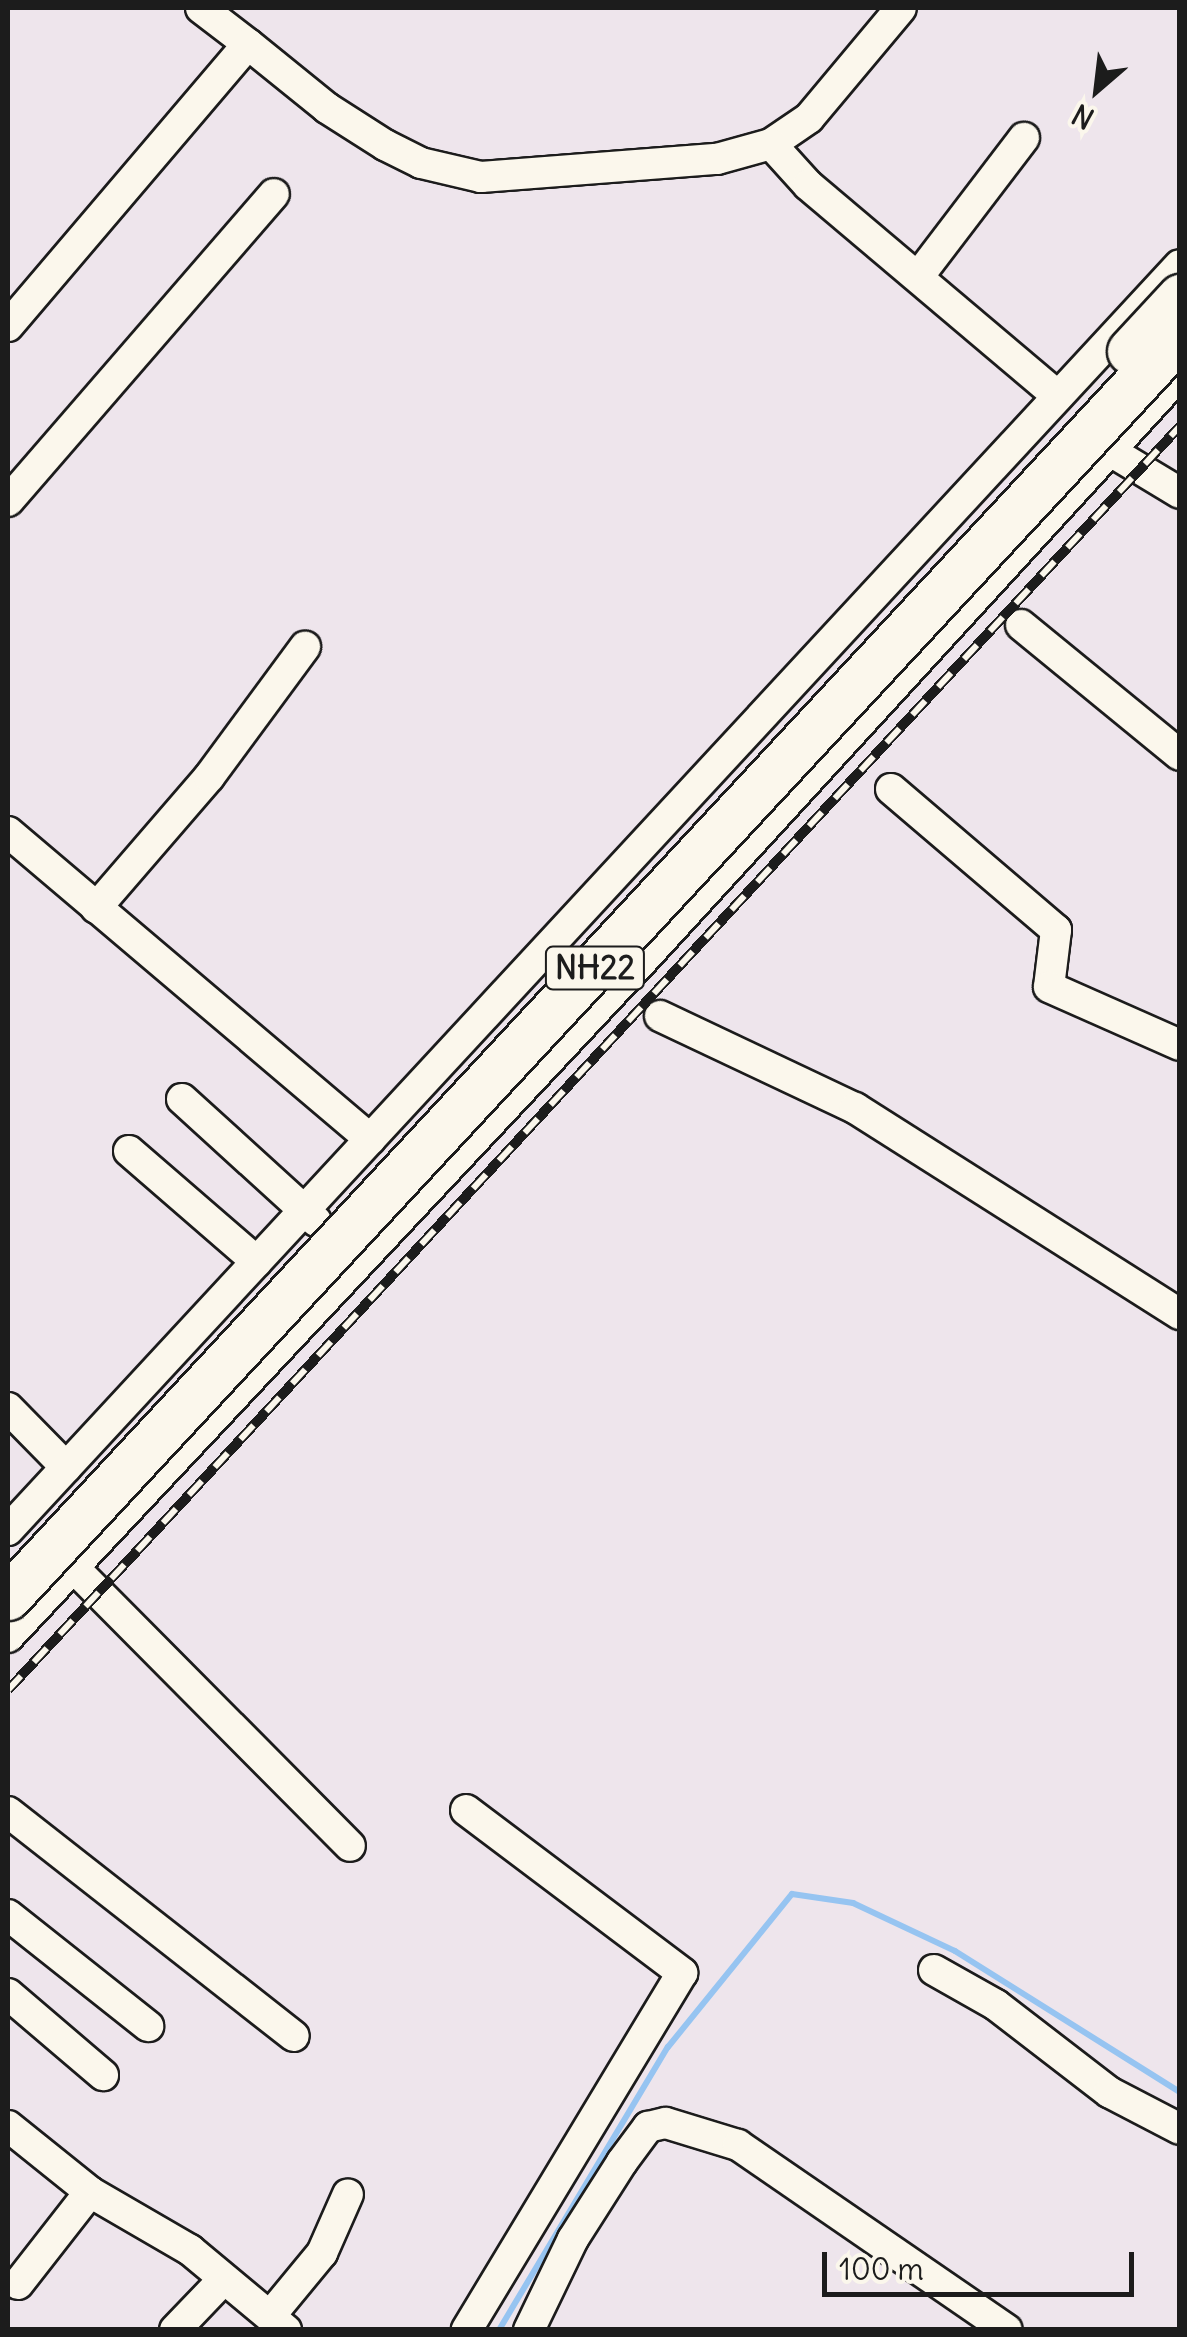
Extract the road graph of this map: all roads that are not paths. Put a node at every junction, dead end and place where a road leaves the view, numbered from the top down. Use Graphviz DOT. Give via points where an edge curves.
graph roads {
  1 [pos="201,8"];
  2 [pos="900,8"];
  3 [pos="248,44"];
  4 [pos="1024,138"];
  5 [pos="772,144"];
  6 [pos="274,194"];
  7 [pos="1180,265"];
  8 [pos="918,277"];
  9 [pos="1180,298"];
  10 [pos="8,326"];
  11 [pos="1180,336"];
  12 [pos="1180,374"];
  13 [pos="1058,396"];
  14 [pos="1108,449"];
  15 [pos="986,475"];
  16 [pos="1180,494"];
  17 [pos="8,501"];
  18 [pos="1040,522"];
  19 [pos="1022,625"];
  20 [pos="305,647"];
  21 [pos="1180,756"];
  22 [pos="891,790"];
  23 [pos="8,832"];
  24 [pos="96,908"];
  25 [pos="660,1016"];
  26 [pos="1180,1045"];
  27 [pos="182,1099"];
  28 [pos="370,1139"];
  29 [pos="129,1151"];
  30 [pos="304,1210"];
  31 [pos="359,1260"];
  32 [pos="256,1262"];
  33 [pos="1180,1314"];
  34 [pos="8,1408"];
  35 [pos="66,1467"];
  36 [pos="8,1530"];
  37 [pos="8,1556"];
  38 [pos="75,1569"];
  39 [pos="8,1598"];
  40 [pos="8,1637"];
  41 [pos="466,1810"];
  42 [pos="8,1812"];
  43 [pos="350,1846"];
  44 [pos="8,1915"];
  45 [pos="934,1970"];
  46 [pos="8,1994"];
  47 [pos="148,2026"];
  48 [pos="294,2036"];
  49 [pos="103,2075"];
  50 [pos="8,2126"];
  51 [pos="1180,2129"];
  52 [pos="90,2192"];
  53 [pos="348,2194"];
  54 [pos="223,2280"];
  55 [pos="18,2284"];
  56 [pos="278,2323"];
  57 [pos="176,2330"];
  58 [pos="467,2330"];
  59 [pos="530,2330"];
  60 [pos="1008,2330"];
  1 -- 3 [label="street"];
  2 -- 5 [label="street" via="809,118"];
  3 -- 5 [label="street" via="326,108 421,164 481,176 716,159"];
  3 -- 10 [label="street"];
  4 -- 8 [label="street"];
  5 -- 8 [label="street" via="808,185"];
  6 -- 17 [label="street"];
  7 -- 13 [label="street"];
  8 -- 13 [label="street"];
  9 -- 37 [label="highway, NH22, bridge"];
  11 -- 39 [label="highway, NH22, bridge"];
  12 -- 14 [label="street"];
  13 -- 15 [label="street"];
  14 -- 16 [label="street"];
  14 -- 18 [label="street"];
  15 -- 18 [label="street"];
  15 -- 28 [label="street"];
  18 -- 31 [label="street" via="642,961"];
  19 -- 21 [label="street"];
  20 -- 24 [label="street" via="218,766"];
  22 -- 26 [label="street" via="1056,930 1049,986"];
  23 -- 24 [label="street"];
  24 -- 28 [label="street"];
  25 -- 33 [label="street" via="744,1061 845,1102"];
  27 -- 30 [label="street"];
  28 -- 30 [label="street"];
  29 -- 32 [label="street"];
  30 -- 31 [label="street"];
  30 -- 32 [label="street"];
  31 -- 38 [label="street"];
  32 -- 35 [label="street"];
  34 -- 35 [label="street"];
  35 -- 36 [label="street"];
  38 -- 40 [label="street"];
  38 -- 43 [label="street"];
  41 -- 58 [label="street" via="682,1974"];
  42 -- 48 [label="street"];
  44 -- 47 [label="street"];
  45 -- 51 [label="street" via="996,2005 1090,2079"];
  46 -- 49 [label="street"];
  50 -- 52 [label="street"];
  52 -- 54 [label="street" via="178,2243"];
  52 -- 55 [label="street"];
  53 -- 56 [label="street" via="322,2253"];
  54 -- 56 [label="street"];
  54 -- 57 [label="street"];
  59 -- 60 [label="street" via="573,2239 622,2162 648,2126 666,2123 738,2145"];
}
